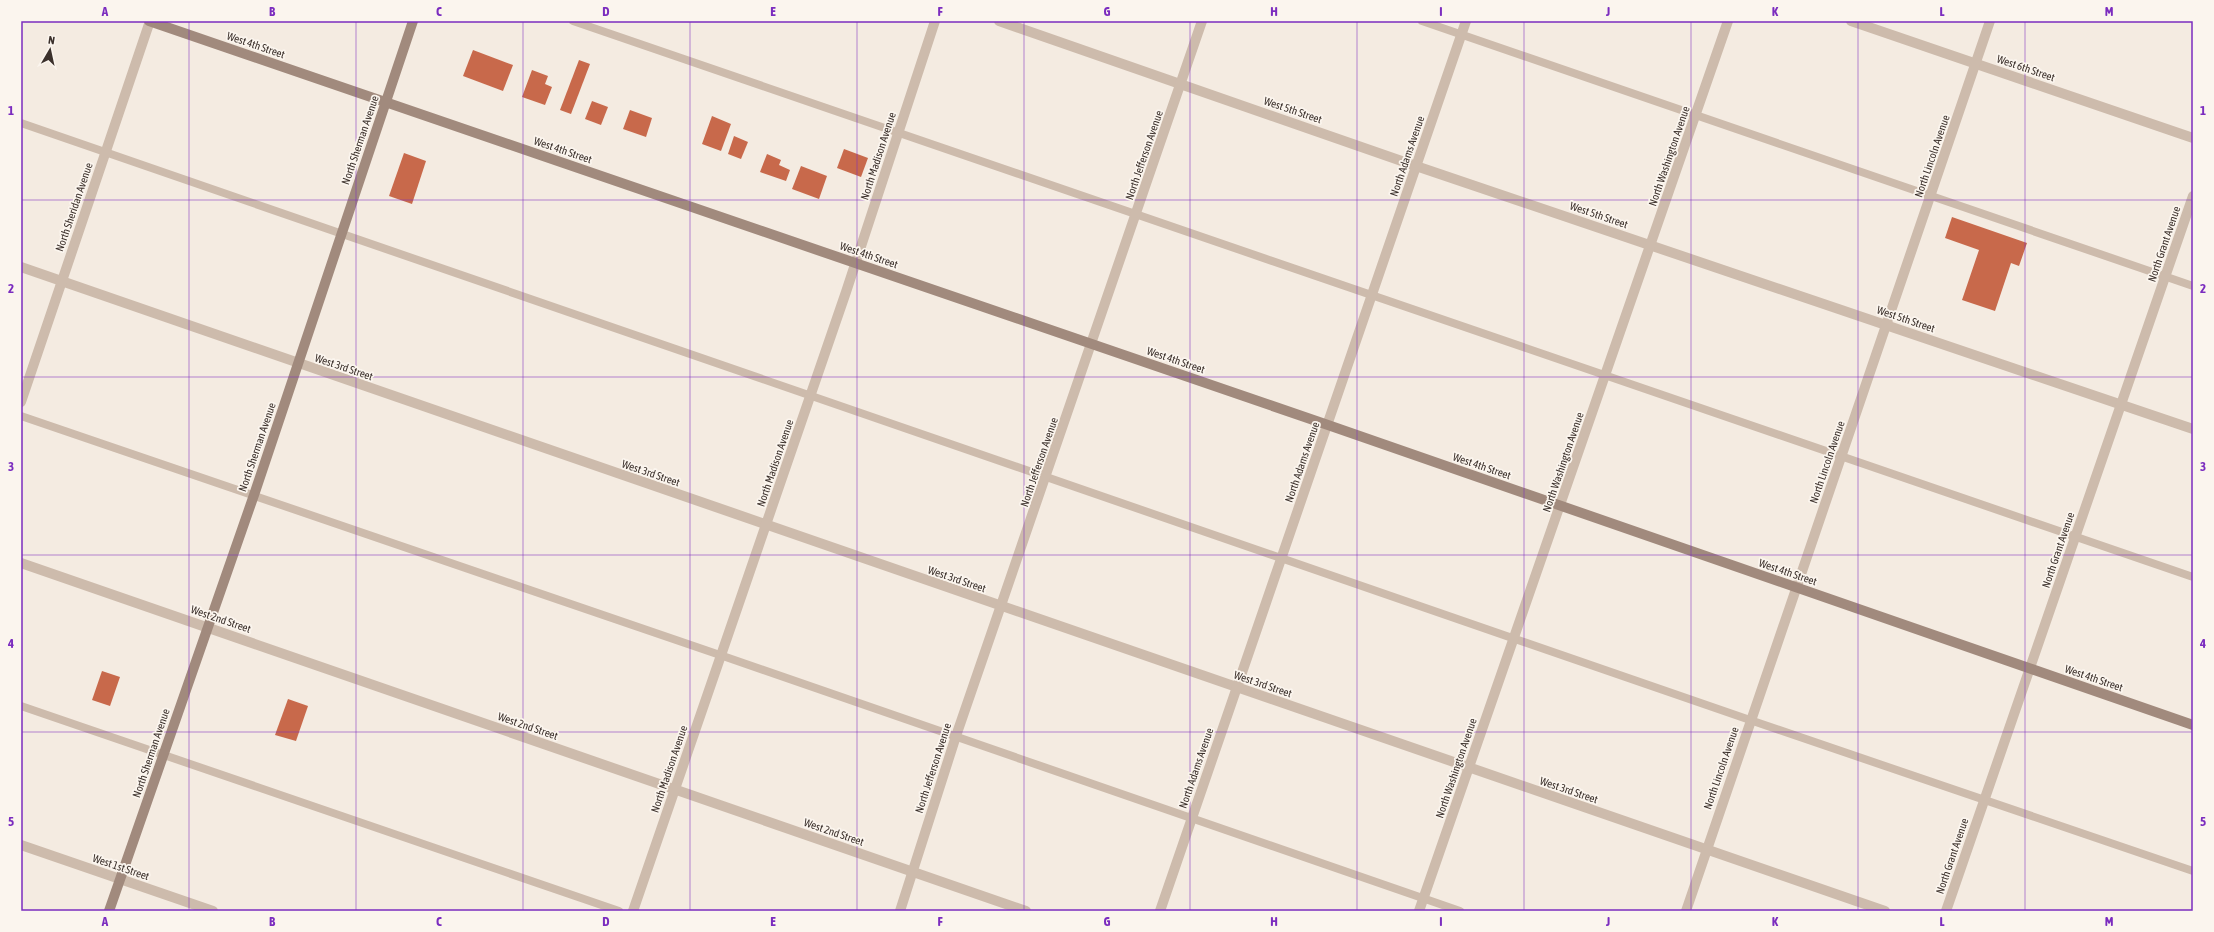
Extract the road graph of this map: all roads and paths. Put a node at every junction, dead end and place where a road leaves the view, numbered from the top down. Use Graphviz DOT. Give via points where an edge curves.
graph roads {
  1 [pos="150,21"];
  2 [pos="413,21"];
  3 [pos="574,21"];
  4 [pos="935,21"];
  5 [pos="999,21"];
  6 [pos="1202,21"];
  7 [pos="1422,21"];
  8 [pos="1466,21"];
  9 [pos="1728,21"];
  10 [pos="1851,21"];
  11 [pos="1990,21"];
  12 [pos="1461,35"];
  13 [pos="1976,64"];
  14 [pos="1181,84"];
  15 [pos="385,102"];
  16 [pos="1695,115"];
  17 [pos="21,122"];
  18 [pos="897,132"];
  19 [pos="2193,138"];
  20 [pos="106,151"];
  21 [pos="1416,166"];
  22 [pos="1931,196"];
  23 [pos="2193,196"];
  24 [pos="1136,215"];
  25 [pos="342,232"];
  26 [pos="1651,245"];
  27 [pos="856,263"];
  28 [pos="21,267"];
  29 [pos="2165,276"];
  30 [pos="62,281"];
  31 [pos="2193,286"];
  32 [pos="1372,295"];
  33 [pos="1886,325"];
  34 [pos="1092,344"];
  35 [pos="298,363"];
  36 [pos="1606,376"];
  37 [pos="811,395"];
  38 [pos="21,402"];
  39 [pos="2121,404"];
  40 [pos="21,416"];
  41 [pos="1328,425"];
  42 [pos="2193,429"];
  43 [pos="1841,457"];
  44 [pos="1047,476"];
  45 [pos="254,495"];
  46 [pos="1560,506"];
  47 [pos="766,525"];
  48 [pos="2076,536"];
  49 [pos="1282,558"];
  50 [pos="21,563"];
  51 [pos="2193,577"];
  52 [pos="1796,588"];
  53 [pos="1001,607"];
  54 [pos="208,627"];
  55 [pos="1514,639"];
  56 [pos="720,655"];
  57 [pos="2030,669"];
  58 [pos="1237,688"];
  59 [pos="21,706"];
  60 [pos="1750,720"];
  61 [pos="2193,725"];
  62 [pos="956,736"];
  63 [pos="163,755"];
  64 [pos="1469,768"];
  65 [pos="674,789"];
  66 [pos="1984,800"];
  67 [pos="1192,818"];
  68 [pos="21,845"];
  69 [pos="1706,850"];
  70 [pos="2193,871"];
  71 [pos="912,872"];
  72 [pos="120,879"];
  73 [pos="1424,899"];
  74 [pos="109,911"];
  75 [pos="213,911"];
  76 [pos="618,911"];
  77 [pos="633,911"];
  78 [pos="900,911"];
  79 [pos="1026,911"];
  80 [pos="1160,911"];
  81 [pos="1419,911"];
  82 [pos="1460,911"];
  83 [pos="1686,911"];
  84 [pos="1885,911"];
  85 [pos="1946,911"];
  1 -- 15 [label="main road, West 4th Street"];
  1 -- 20 [label="street, North Sheridan Avenue"];
  2 -- 15 [label="main road, North Sherman Avenue"];
  3 -- 18 [label="lane"];
  4 -- 18 [label="street, North Madison Avenue"];
  5 -- 14 [label="street, West 5th Street"];
  6 -- 14 [label="street, North Jefferson Avenue"];
  7 -- 12 [label="lane"];
  8 -- 12 [label="street, North Adams Avenue"];
  9 -- 16 [label="street, North Washington Avenue"];
  10 -- 13 [label="street, West 6th Street"];
  11 -- 13 [label="street, North Lincoln Avenue"];
  12 -- 16 [label="lane"];
  12 -- 21 [label="street, North Adams Avenue"];
  13 -- 19 [label="street, West 6th Street"];
  13 -- 22 [label="street, North Lincoln Avenue"];
  14 -- 21 [label="street, West 5th Street"];
  14 -- 24 [label="street, North Jefferson Avenue"];
  15 -- 25 [label="main road, North Sherman Avenue"];
  15 -- 27 [label="main road, West 4th Street"];
  16 -- 22 [label="lane"];
  16 -- 26 [label="street, North Washington Avenue"];
  17 -- 20 [label="lane"];
  18 -- 24 [label="lane"];
  18 -- 27 [label="street, North Madison Avenue"];
  20 -- 25 [label="lane"];
  20 -- 30 [label="street, North Sheridan Avenue"];
  21 -- 26 [label="street, West 5th Street"];
  21 -- 32 [label="street, North Adams Avenue"];
  22 -- 29 [label="lane"];
  22 -- 33 [label="street, North Lincoln Avenue"];
  23 -- 29 [label="street, North Grant Avenue"];
  24 -- 32 [label="lane"];
  24 -- 34 [label="street, North Jefferson Avenue"];
  25 -- 35 [label="main road, North Sherman Avenue"];
  25 -- 37 [label="lane"];
  26 -- 33 [label="street, West 5th Street"];
  26 -- 36 [label="street, North Washington Avenue"];
  27 -- 34 [label="main road, West 4th Street"];
  27 -- 37 [label="street, North Madison Avenue"];
  28 -- 30 [label="street, West 3rd Street"];
  29 -- 31 [label="lane"];
  29 -- 39 [label="street, North Grant Avenue"];
  30 -- 35 [label="street, West 3rd Street"];
  30 -- 38 [label="street, North Sheridan Avenue"];
  32 -- 36 [label="lane"];
  32 -- 41 [label="street, North Adams Avenue"];
  33 -- 39 [label="street, West 5th Street"];
  33 -- 43 [label="street, North Lincoln Avenue"];
  34 -- 41 [label="main road, West 4th Street"];
  34 -- 44 [label="street, North Jefferson Avenue"];
  35 -- 45 [label="main road, North Sherman Avenue"];
  35 -- 47 [label="street, West 3rd Street"];
  36 -- 43 [label="lane"];
  36 -- 46 [label="street, North Washington Avenue"];
  37 -- 44 [label="lane"];
  37 -- 47 [label="street, North Madison Avenue"];
  39 -- 42 [label="street, West 5th Street"];
  39 -- 48 [label="street, North Grant Avenue"];
  40 -- 45 [label="lane"];
  41 -- 46 [label="main road, West 4th Street"];
  41 -- 49 [label="street, North Adams Avenue"];
  43 -- 48 [label="lane"];
  43 -- 52 [label="street, North Lincoln Avenue"];
  44 -- 49 [label="lane"];
  44 -- 53 [label="street, North Jefferson Avenue"];
  45 -- 54 [label="main road, North Sherman Avenue"];
  45 -- 56 [label="lane"];
  46 -- 52 [label="main road, West 4th Street"];
  46 -- 55 [label="street, North Washington Avenue"];
  47 -- 53 [label="street, West 3rd Street"];
  47 -- 56 [label="street, North Madison Avenue"];
  48 -- 51 [label="lane"];
  48 -- 57 [label="street, North Grant Avenue"];
  49 -- 55 [label="lane"];
  49 -- 58 [label="street, North Adams Avenue"];
  50 -- 54 [label="street, West 2nd Street"];
  52 -- 57 [label="main road, West 4th Street"];
  52 -- 60 [label="street, North Lincoln Avenue"];
  53 -- 58 [label="street, West 3rd Street"];
  53 -- 62 [label="street, North Jefferson Avenue"];
  54 -- 63 [label="main road, North Sherman Avenue"];
  54 -- 65 [label="street, West 2nd Street"];
  55 -- 60 [label="lane"];
  55 -- 64 [label="street, North Washington Avenue"];
  56 -- 62 [label="lane"];
  56 -- 65 [label="street, North Madison Avenue"];
  57 -- 61 [label="main road, West 4th Street"];
  57 -- 66 [label="street, North Grant Avenue"];
  58 -- 64 [label="street, West 3rd Street"];
  58 -- 67 [label="street, North Adams Avenue"];
  59 -- 63 [label="lane"];
  60 -- 66 [label="lane"];
  60 -- 69 [label="street, North Lincoln Avenue"];
  62 -- 67 [label="lane"];
  62 -- 71 [label="street, North Jefferson Avenue"];
  63 -- 72 [label="main road, North Sherman Avenue"];
  63 -- 76 [label="lane"];
  64 -- 69 [label="street, West 3rd Street"];
  64 -- 73 [label="street, North Washington Avenue"];
  65 -- 71 [label="street, West 2nd Street"];
  65 -- 77 [label="street, North Madison Avenue"];
  66 -- 70 [label="lane"];
  66 -- 85 [label="street, North Grant Avenue"];
  67 -- 73 [label="lane"];
  67 -- 80 [label="street, North Adams Avenue"];
  68 -- 72 [label="street, West 1st Street"];
  69 -- 83 [label="street, North Lincoln Avenue"];
  69 -- 84 [label="street, West 3rd Street"];
  71 -- 78 [label="street, North Jefferson Avenue"];
  71 -- 79 [label="street, West 2nd Street"];
  72 -- 74 [label="main road, North Sherman Avenue"];
  72 -- 75 [label="street, West 1st Street"];
  73 -- 81 [label="street, North Washington Avenue"];
  73 -- 82 [label="lane"];
}
